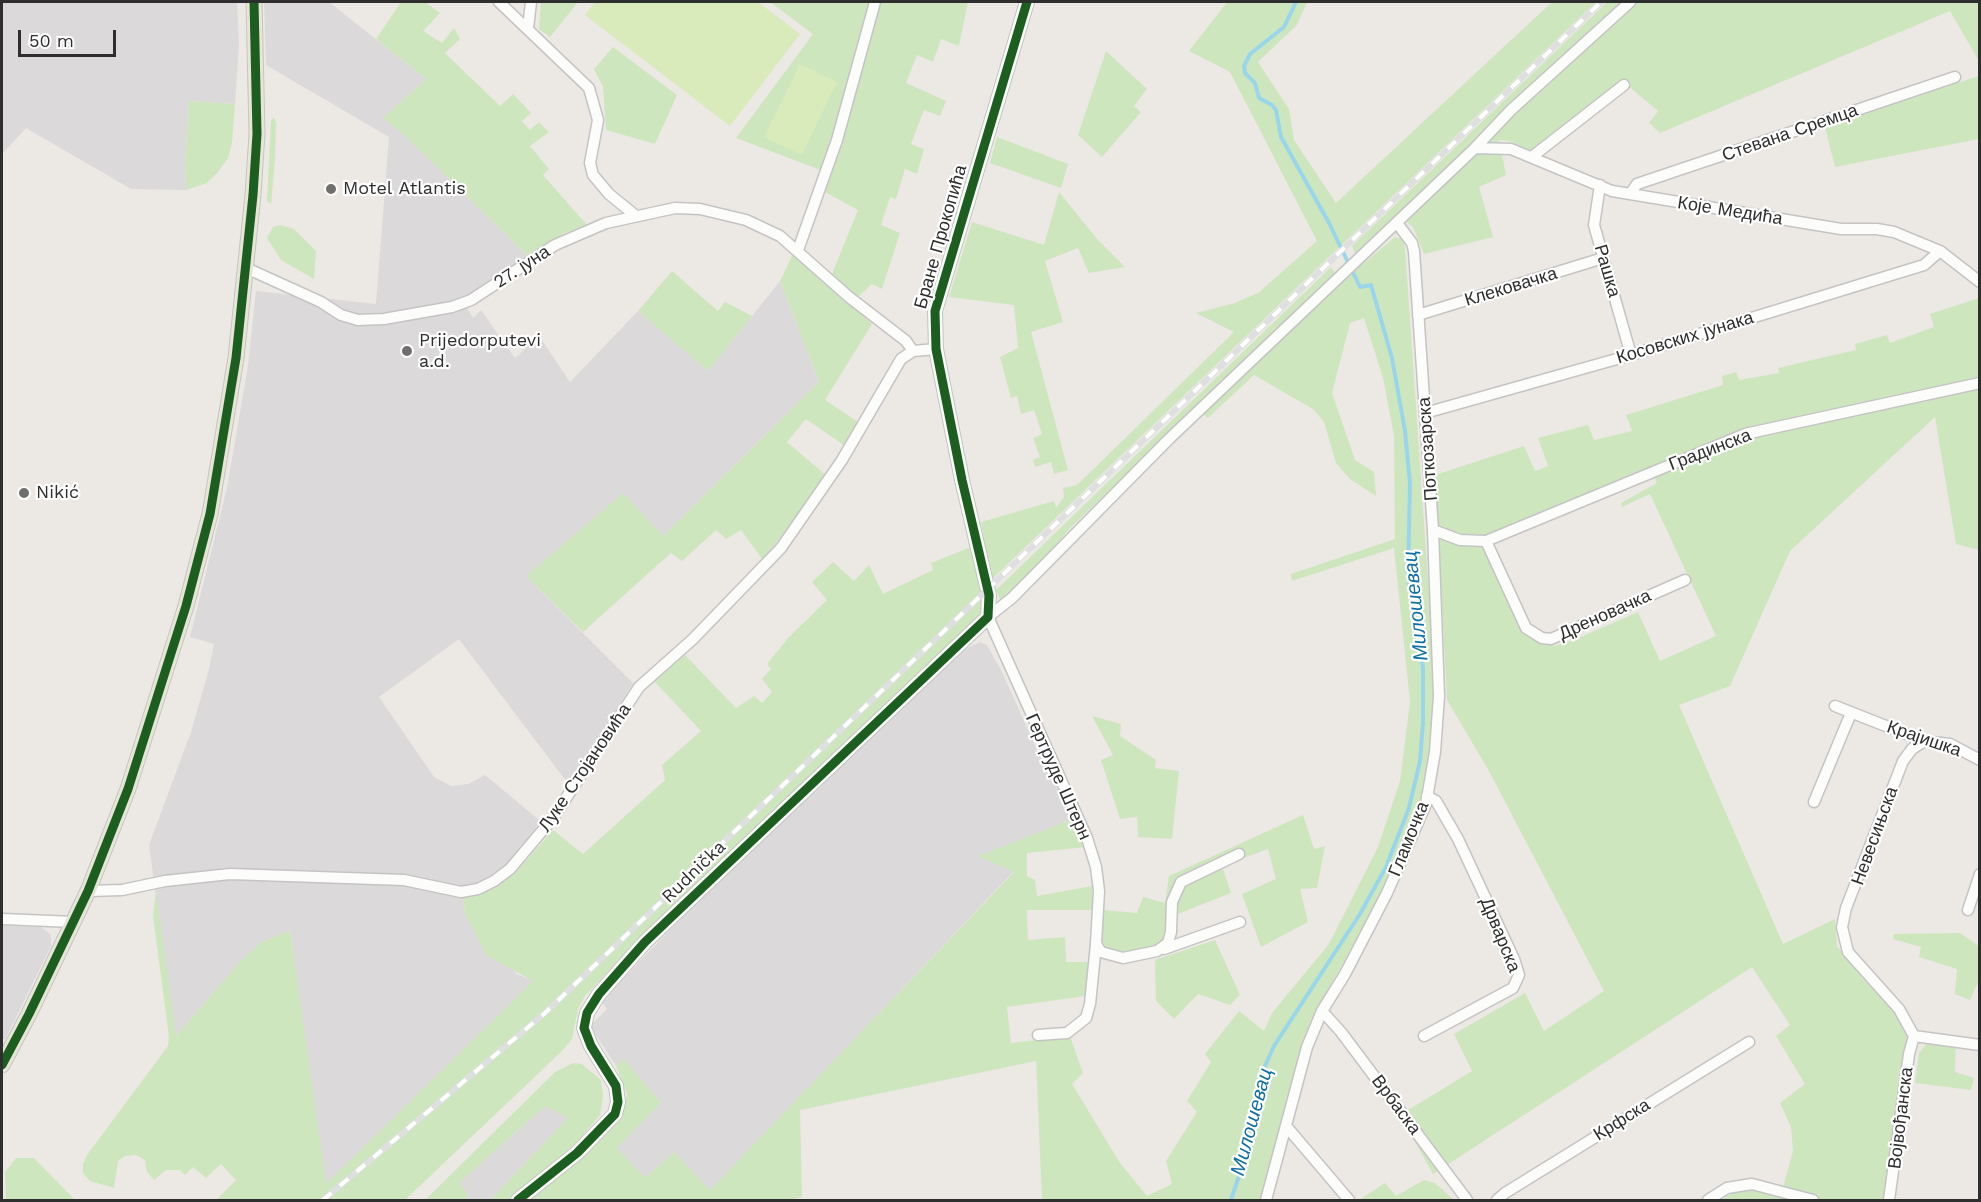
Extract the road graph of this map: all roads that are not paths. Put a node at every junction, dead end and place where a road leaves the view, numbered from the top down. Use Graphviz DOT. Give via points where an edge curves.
graph roads {
  1 [pos="254,2"];
  2 [pos="499,2"];
  3 [pos="531,2"];
  4 [pos="875,2"];
  5 [pos="1027,2"];
  6 [pos="1630,2"];
  7 [pos="528,28"];
  8 [pos="1955,78"];
  9 [pos="1624,85"];
  10 [pos="1475,148"];
  11 [pos="1533,156"];
  12 [pos="1600,185"];
  13 [pos="1630,194"];
  14 [pos="636,216"];
  15 [pos="1396,223"];
  16 [pos="798,250"];
  17 [pos="1940,251"];
  18 [pos="1603,258"];
  19 [pos="246,268"];
  20 [pos="1980,282"];
  21 [pos="1418,315"];
  22 [pos="936,349"];
  23 [pos="914,351"];
  24 [pos="1631,355"];
  25 [pos="1980,384"];
  26 [pos="1425,413"];
  27 [pos="1433,530"];
  28 [pos="1486,541"];
  29 [pos="1685,580"];
  30 [pos="988,617"];
  31 [pos="1835,706"];
  32 [pos="1851,713"];
  33 [pos="1924,741"];
  34 [pos="1980,760"];
  35 [pos="1427,796"];
  36 [pos="1814,802"];
  37 [pos="1239,854"];
  38 [pos="1980,874"];
  39 [pos="88,891"];
  40 [pos="1968,910"];
  41 [pos="2,919"];
  42 [pos="74,922"];
  43 [pos="1240,922"];
  44 [pos="1096,944"];
  45 [pos="1157,951"];
  46 [pos="1322,1011"];
  47 [pos="1038,1035"];
  48 [pos="1424,1036"];
  49 [pos="1914,1036"];
  50 [pos="1749,1042"];
  51 [pos="1980,1045"];
  52 [pos="2,1065"];
  53 [pos="1286,1126"];
  54 [pos="518,1200"];
  55 [pos="1266,1200"];
  56 [pos="1349,1200"];
  57 [pos="1467,1200"];
  58 [pos="1497,1200"];
  59 [pos="1708,1200"];
  60 [pos="1813,1200"];
  61 [pos="1889,1200"];
  1 -- 19 [label="main road" via="256,134"];
  2 -- 7 [label="street"];
  3 -- 7 [label="street"];
  4 -- 16 [label="street" via="837,140"];
  5 -- 22 [label="street, Бране Прокопића" via="940,290 935,311"];
  6 -- 10 [label="street"];
  7 -- 14 [label="street" via="589,88 598,120 590,163 593,175"];
  8 -- 13 [label="street, Стевана Сремца" via="1638,184"];
  9 -- 11 [label="street"];
  10 -- 11 [label="street, Које Медића" via="1498,147"];
  10 -- 15 [label="street"];
  11 -- 12 [label="street, Које Медића"];
  12 -- 13 [label="street, Које Медића"];
  12 -- 18 [label="street, Рашка" via="1594,225"];
  13 -- 17 [label="street, Које Медића" via="1841,230 1894,232"];
  14 -- 16 [label="street, 27. јуна" via="675,208 725,213 780,236"];
  14 -- 19 [label="street, 27. јуна" via="606,223 555,245 471,300 384,320 358,320 341,315"];
  15 -- 21 [label="street, Поткозарска" via="1414,251"];
  15 -- 30 [label="street" via="1091,516 1012,598"];
  16 -- 23 [label="street, 27. јуна"];
  17 -- 20 [label="street, Које Медића"];
  17 -- 24 [label="street, Косовских јунака" via="1924,265"];
  18 -- 21 [label="street, Клековачка"];
  18 -- 24 [label="street, Рашка"];
  19 -- 39 [label="main road" via="236,358 210,514 129,789"];
  21 -- 26 [label="street, Поткозарска"];
  22 -- 23 [label="street"];
  22 -- 30 [label="street, Бране Прокопића" via="988,590"];
  23 -- 39 [label="street, Луке Стојановића" via="893,370 842,459 781,548 693,639 639,687 553,818 510,869 494,881 461,892 404,880 230,874 122,890"];
  24 -- 26 [label="street, Косовских јунака"];
  25 -- 28 [label="street, Градинска" via="1744,434"];
  26 -- 27 [label="street, Поткозарска"];
  27 -- 28 [label="street" via="1460,540"];
  27 -- 35 [label="street, Гламочка" via="1439,696"];
  28 -- 29 [label="street, Дреновачка" via="1526,628 1542,639 1551,639"];
  30 -- 44 [label="street, Гертруде Штерн" via="1087,838 1100,891"];
  30 -- 54 [label="street, Rudnička" via="645,942 599,994 587,1013 584,1028 616,1086 615,1114 577,1153"];
  31 -- 32 [label="street, Крајишка"];
  32 -- 33 [label="street, Крајишка"];
  32 -- 36 [label="street"];
  33 -- 34 [label="street, Крајишка" via="1950,744"];
  33 -- 49 [label="street, Невесињска" via="1908,754 1890,791 1842,927 1856,963 1906,1019"];
  35 -- 46 [label="street, Гламочка" via="1421,819 1382,903"];
  35 -- 48 [label="street, Дрварска" via="1436,801 1458,839 1519,975 1513,988"];
  37 -- 45 [label="street" via="1181,882 1172,902 1168,943"];
  38 -- 40 [label="street"];
  39 -- 42 [label="main road"];
  41 -- 42 [label="street"];
  42 -- 52 [label="main road"];
  43 -- 45 [label="street"];
  44 -- 45 [label="street" via="1101,952 1123,958"];
  44 -- 47 [label="street, Гертруде Штерн" via="1086,1018 1067,1032"];
  46 -- 53 [label="street, Гламочка" via="1307,1047"];
  46 -- 57 [label="street, Врбаска"];
  49 -- 51 [label="street"];
  49 -- 61 [label="street, Војвођанска"];
  50 -- 58 [label="street, Крфска"];
  53 -- 55 [label="street, Гламочка"];
  53 -- 56 [label="street"];
  59 -- 60 [label="street" via="1727,1188 1752,1184"];
}
